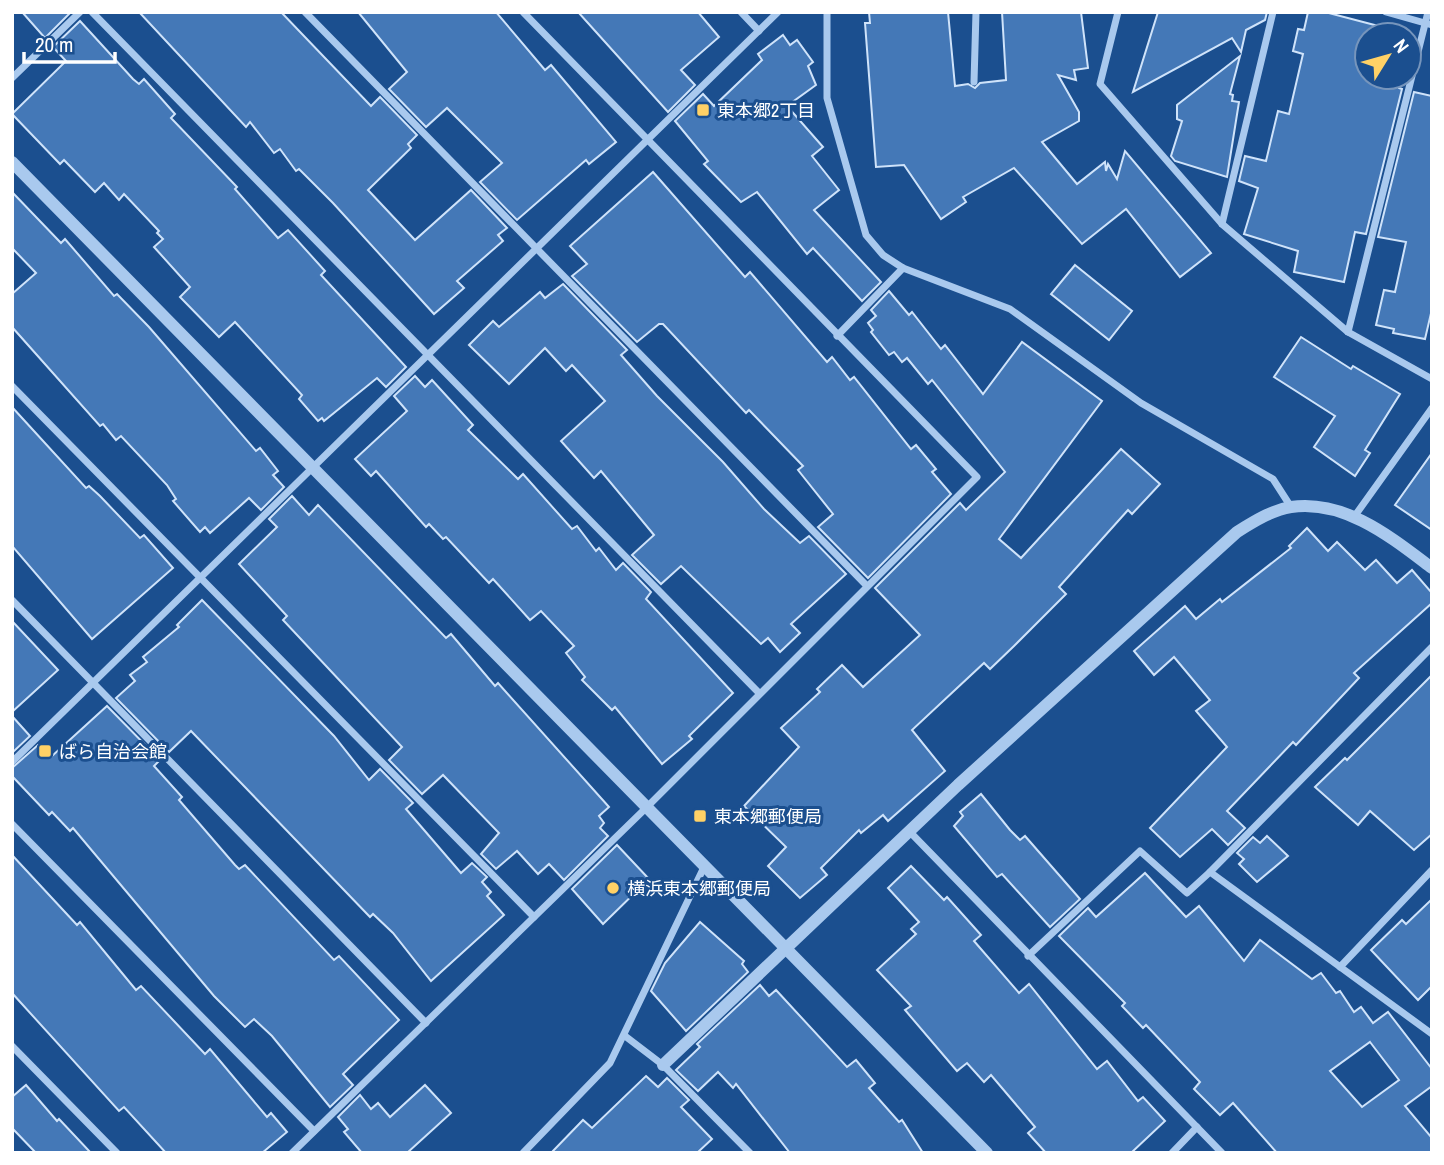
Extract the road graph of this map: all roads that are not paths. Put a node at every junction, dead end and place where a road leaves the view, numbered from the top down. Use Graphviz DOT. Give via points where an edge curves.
graph roads {
  1 [pos="80,12"];
  2 [pos="92,12"];
  3 [pos="304,12"];
  4 [pos="523,12"];
  5 [pos="741,12"];
  6 [pos="779,12"];
  7 [pos="827,12"];
  8 [pos="976,12"];
  9 [pos="1118,12"];
  10 [pos="1273,12"];
  11 [pos="1385,12"];
  12 [pos="1428,12"];
  13 [pos="1428,24"];
  14 [pos="759,31"];
  15 [pos="12,78"];
  16 [pos="974,82"];
  17 [pos="648,140"];
  18 [pos="12,162"];
  19 [pos="1222,224"];
  20 [pos="537,248"];
  21 [pos="903,268"];
  22 [pos="1348,332"];
  23 [pos="837,336"];
  24 [pos="429,355"];
  25 [pos="1432,379"];
  26 [pos="12,386"];
  27 [pos="1432,408"];
  28 [pos="312,467"];
  29 [pos="1291,507"];
  30 [pos="1354,517"];
  31 [pos="1432,568"];
  32 [pos="201,577"];
  33 [pos="867,586"];
  34 [pos="12,600"];
  35 [pos="1432,647"];
  36 [pos="93,683"];
  37 [pos="759,693"];
  38 [pos="12,762"];
  39 [pos="647,807"];
  40 [pos="12,824"];
  41 [pos="910,832"];
  42 [pos="705,865"];
  43 [pos="1432,870"];
  44 [pos="1209,872"];
  45 [pos="534,917"];
  46 [pos="787,948"];
  47 [pos="1028,956"];
  48 [pos="1340,967"];
  49 [pos="426,1023"];
  50 [pos="1432,1034"];
  51 [pos="625,1036"];
  52 [pos="12,1046"];
  53 [pos="663,1065"];
  54 [pos="1197,1127"];
  55 [pos="314,1131"];
  56 [pos="741,1149"];
  57 [pos="117,1153"];
  58 [pos="292,1153"];
  59 [pos="523,1153"];
  60 [pos="750,1153"];
  61 [pos="987,1153"];
  62 [pos="1172,1153"];
  63 [pos="1222,1153"];
  1 -- 15 [label="street"];
  2 -- 24 [label="street"];
  3 -- 20 [label="street"];
  4 -- 17 [label="street"];
  5 -- 14 [label="street"];
  6 -- 14 [label="street"];
  7 -- 21 [label="street" via="827,98 866,235 883,255"];
  8 -- 16 [label="street"];
  9 -- 19 [label="street" via="1100,84"];
  10 -- 19 [label="street"];
  11 -- 13 [label="street"];
  12 -- 13 [label="street"];
  13 -- 22 [label="street"];
  14 -- 17 [label="street"];
  17 -- 20 [label="street"];
  17 -- 23 [label="street"];
  18 -- 28 [label="street"];
  19 -- 22 [label="street"];
  20 -- 24 [label="street"];
  20 -- 33 [label="street"];
  21 -- 23 [label="street"];
  21 -- 29 [label="street" via="1010,309 1141,403 1273,479"];
  22 -- 25 [label="street"];
  23 -- 33 [label="street" via="977,477"];
  24 -- 28 [label="street"];
  24 -- 37 [label="street"];
  26 -- 32 [label="street"];
  27 -- 30 [label="street"];
  28 -- 32 [label="street"];
  28 -- 39 [label="street"];
  29 -- 30 [label="street"];
  29 -- 41 [label="street" via="1237,532"];
  30 -- 31 [label="street" via="1382,531"];
  32 -- 36 [label="street"];
  32 -- 45 [label="street"];
  33 -- 37 [label="street"];
  34 -- 36 [label="street"];
  35 -- 44 [label="street"];
  36 -- 38 [label="street"];
  36 -- 49 [label="street"];
  37 -- 39 [label="street"];
  39 -- 42 [label="street"];
  39 -- 45 [label="street"];
  40 -- 55 [label="street"];
  41 -- 46 [label="street"];
  41 -- 47 [label="street"];
  42 -- 46 [label="street"];
  42 -- 51 [label="street"];
  43 -- 48 [label="street"];
  44 -- 47 [label="street" via="1187,893 1140,851"];
  44 -- 48 [label="street"];
  45 -- 49 [label="street"];
  46 -- 53 [label="street"];
  46 -- 61 [label="street"];
  47 -- 54 [label="street"];
  48 -- 50 [label="street"];
  49 -- 55 [label="street"];
  51 -- 53 [label="street"];
  51 -- 59 [label="street" via="610,1063"];
  52 -- 57 [label="street"];
  53 -- 56 [label="street"];
  54 -- 62 [label="street"];
  54 -- 63 [label="street"];
  55 -- 58 [label="street"];
  56 -- 60 [label="street"];
}
